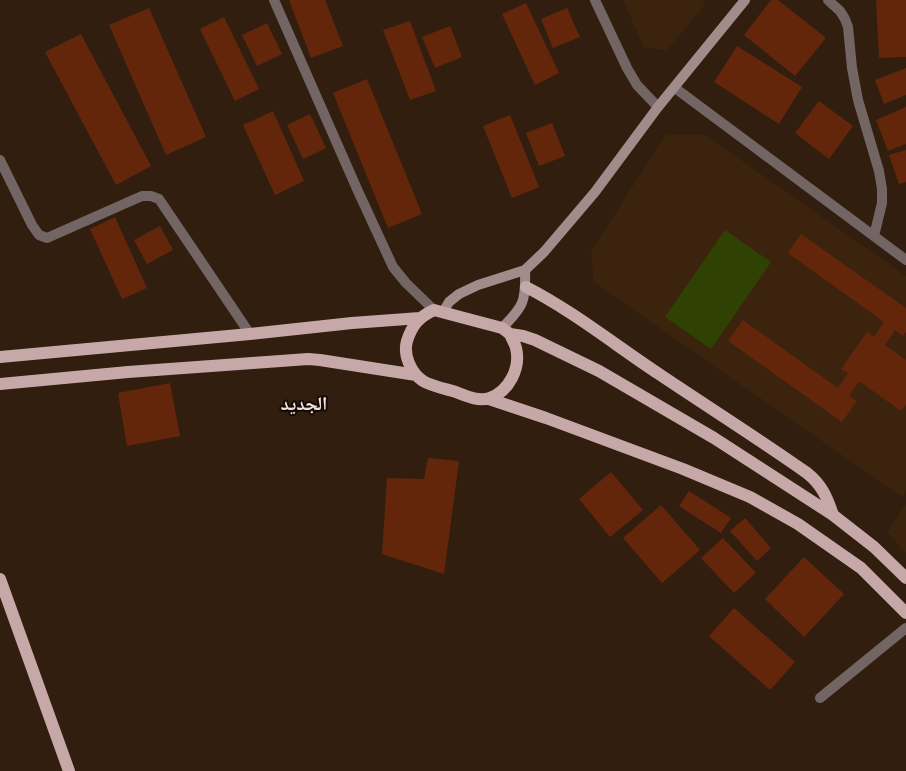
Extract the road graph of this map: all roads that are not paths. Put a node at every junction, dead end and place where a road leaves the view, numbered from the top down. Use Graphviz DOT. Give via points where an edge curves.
graph roads {
  1 [pos="274,0"];
  2 [pos="596,0"];
  3 [pos="745,0"];
  4 [pos="828,0"];
  5 [pos="675,88"];
  6 [pos="658,107"];
  7 [pos="0,160"];
  8 [pos="874,236"];
  9 [pos="906,260"];
  10 [pos="525,270"];
  11 [pos="526,287"];
  12 [pos="438,311"];
  13 [pos="420,318"];
  14 [pos="506,331"];
  15 [pos="250,334"];
  16 [pos="0,357"];
  17 [pos="416,374"];
  18 [pos="0,384"];
  19 [pos="489,399"];
  20 [pos="833,515"];
  21 [pos="906,578"];
  22 [pos="0,579"];
  23 [pos="906,613"];
  24 [pos="906,628"];
  25 [pos="820,698"];
  26 [pos="69,771"];
  1 -- 12 [label="street" via="393,267"];
  2 -- 6 [label="street" via="627,68 637,85"];
  3 -- 5 [label="street"];
  4 -- 8 [label="street" via="840,10 848,27 858,100 879,171 882,203"];
  5 -- 6 [label="street"];
  5 -- 8 [label="street"];
  6 -- 10 [label="street" via="589,199"];
  7 -- 15 [label="street" via="32,225 39,235 47,238 142,196 158,199"];
  8 -- 9 [label="street"];
  10 -- 11 [label="street"];
  10 -- 12 [label="street" via="478,285"];
  11 -- 14 [label="street" via="518,312"];
  11 -- 20 [label="main road" via="568,311 807,473 824,491"];
  12 -- 13 [label="main road"];
  12 -- 14 [label="main road"];
  13 -- 15 [label="main road"];
  13 -- 17 [label="main road" via="410,330 406,345 408,361"];
  14 -- 19 [label="main road" via="516,349 517,364 512,379"];
  14 -- 20 [label="main road" via="535,340 598,371 714,438"];
  15 -- 16 [label="main road"];
  17 -- 18 [label="main road" via="308,359"];
  17 -- 19 [label="main road" via="424,382 477,399"];
  19 -- 23 [label="main road" via="683,469 750,497 798,524 861,568"];
  20 -- 21 [label="main road" via="874,547"];
  22 -- 26 [label="main road"];
  24 -- 25 [label="street"];
}
